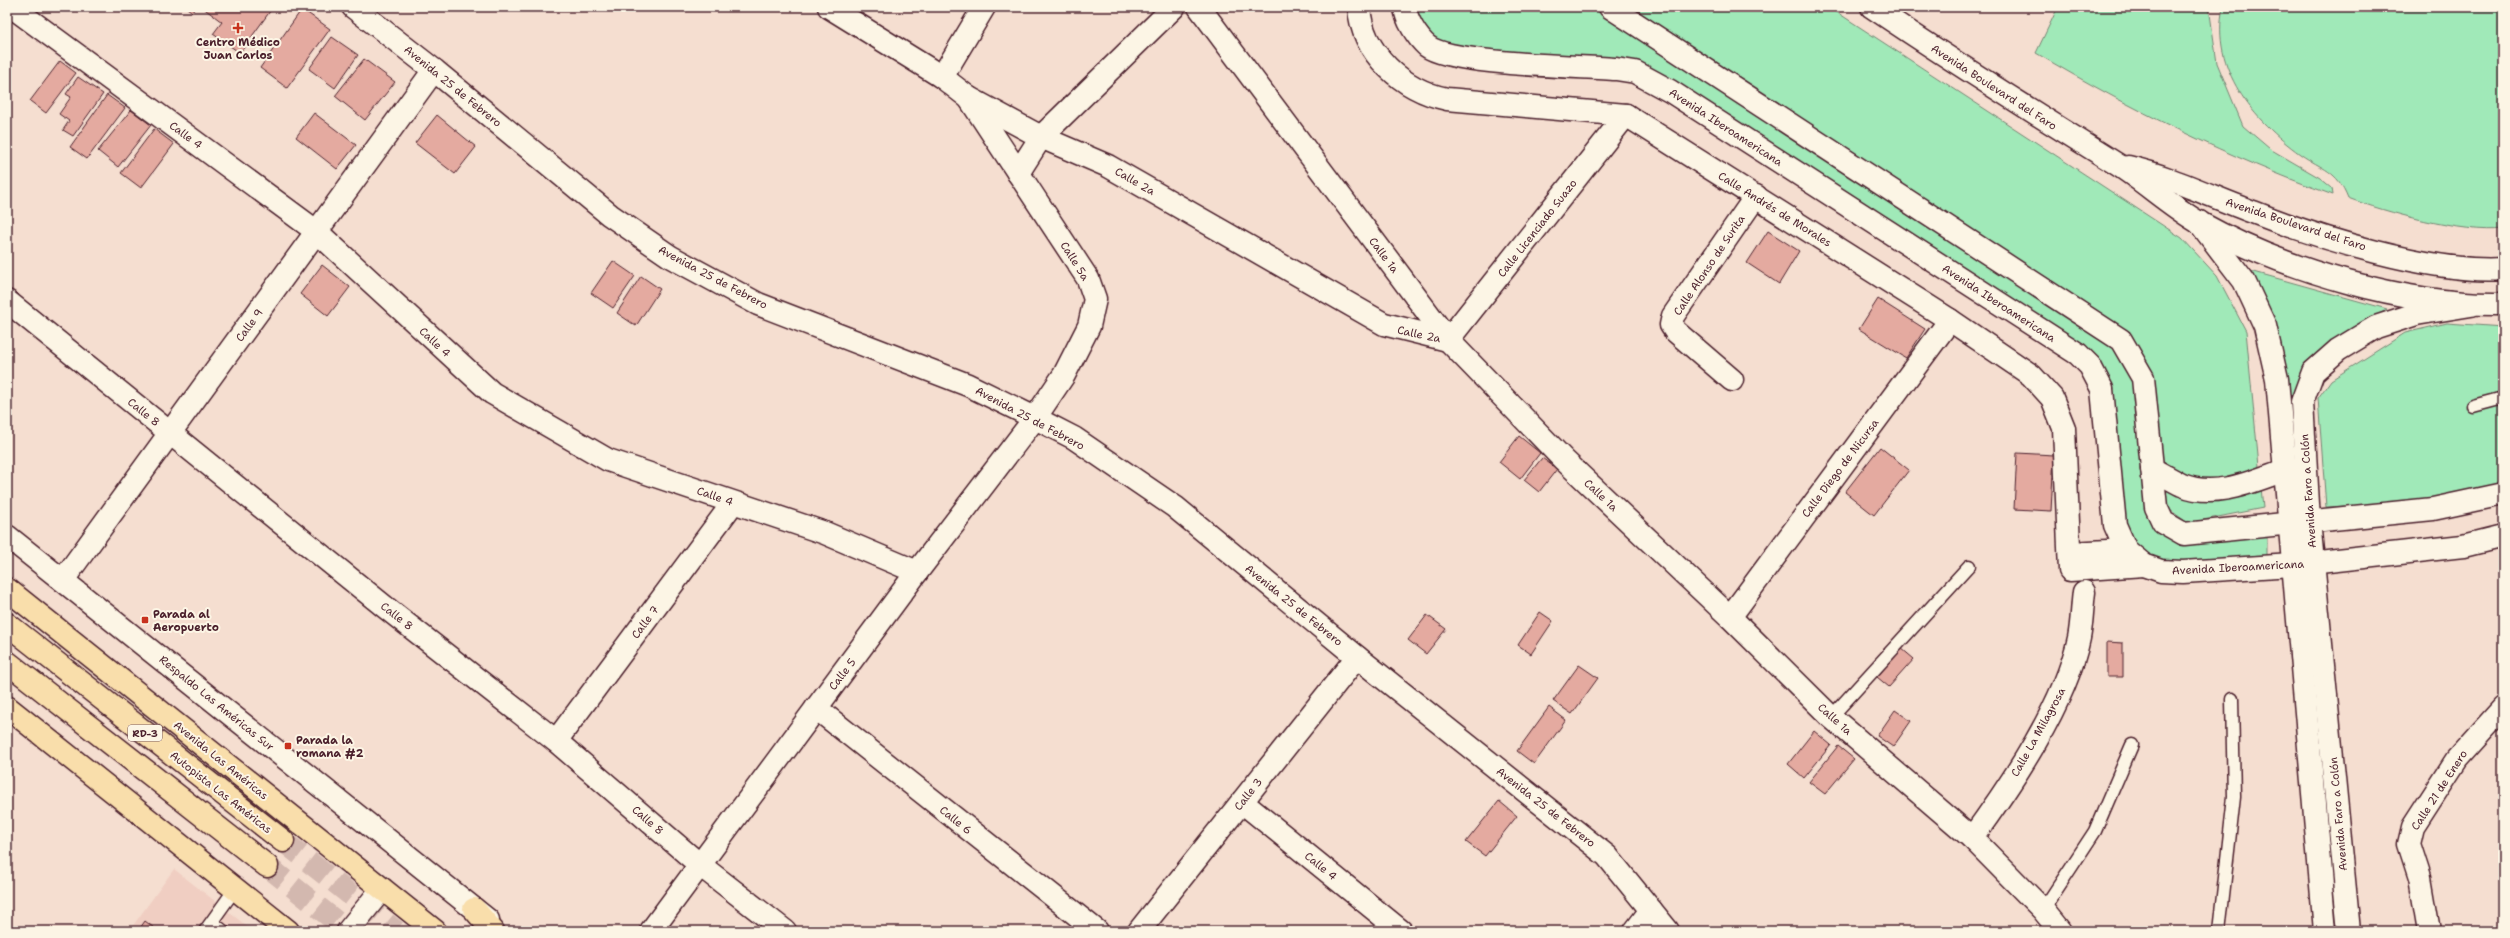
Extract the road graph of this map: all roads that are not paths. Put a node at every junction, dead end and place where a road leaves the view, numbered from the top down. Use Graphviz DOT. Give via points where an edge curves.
graph roads {
  1 [pos="12,7"];
  2 [pos="354,7"];
  3 [pos="829,7"];
  4 [pos="984,7"];
  5 [pos="1174,7"];
  6 [pos="1199,7"];
  7 [pos="1359,7"];
  8 [pos="1405,7"];
  9 [pos="1610,7"];
  10 [pos="1872,7"];
  11 [pos="434,70"];
  12 [pos="942,77"];
  13 [pos="969,98"];
  14 [pos="1626,115"];
  15 [pos="1041,137"];
  16 [pos="2117,164"];
  17 [pos="1018,173"];
  18 [pos="1756,196"];
  19 [pos="2199,222"];
  20 [pos="316,232"];
  21 [pos="2503,269"];
  22 [pos="7,301"];
  23 [pos="2503,304"];
  24 [pos="2471,305"];
  25 [pos="1950,320"];
  26 [pos="1448,340"];
  27 [pos="1732,380"];
  28 [pos="2503,398"];
  29 [pos="2473,406"];
  30 [pos="1035,418"];
  31 [pos="170,433"];
  32 [pos="2152,469"];
  33 [pos="2285,470"];
  34 [pos="2503,494"];
  35 [pos="733,503"];
  36 [pos="2299,522"];
  37 [pos="7,536"];
  38 [pos="2503,536"];
  39 [pos="2126,550"];
  40 [pos="2071,562"];
  41 [pos="2303,564"];
  42 [pos="2144,565"];
  43 [pos="1970,566"];
  44 [pos="917,572"];
  45 [pos="63,580"];
  46 [pos="7,589"];
  47 [pos="2084,592"];
  48 [pos="1730,616"];
  49 [pos="7,624"];
  50 [pos="1357,657"];
  51 [pos="7,662"];
  52 [pos="2232,700"];
  53 [pos="7,707"];
  54 [pos="816,708"];
  55 [pos="2503,708"];
  56 [pos="1831,717"];
  57 [pos="556,741"];
  58 [pos="2132,745"];
  59 [pos="1242,802"];
  60 [pos="1972,838"];
  61 [pos="283,841"];
  62 [pos="700,865"];
  63 [pos="267,866"];
  64 [pos="235,889"];
  65 [pos="382,889"];
  66 [pos="474,909"];
  67 [pos="1651,910"];
  68 [pos="2043,910"];
  69 [pos="208,926"];
  70 [pos="223,931"];
  71 [pos="288,931"];
  72 [pos="348,931"];
  73 [pos="435,931"];
  74 [pos="493,931"];
  75 [pos="502,931"];
  76 [pos="651,931"];
  77 [pos="785,931"];
  78 [pos="1096,931"];
  79 [pos="1139,931"];
  80 [pos="1401,931"];
  81 [pos="1635,931"];
  82 [pos="1668,931"];
  83 [pos="2060,931"];
  84 [pos="2219,931"];
  85 [pos="2325,931"];
  86 [pos="2349,931"];
  87 [pos="2429,931"];
  1 -- 20 [label="street, Calle 4"];
  2 -- 11 [label="street, Avenida 25 de Febrero"];
  3 -- 12 [label="street, Calle 2a"];
  4 -- 12 [label="street"];
  5 -- 15 [label="street"];
  6 -- 26 [label="street, Calle 1a"];
  7 -- 14 [label="street, Calle Andrés de Morales" via="1360,23 1370,45 1386,66 1406,84 1427,95"];
  8 -- 39 [label="street, Avenida Iberoamericana" via="1406,18 1427,46 1465,59 1635,72 1670,91 2078,354 2090,366 2102,389 2115,526"];
  9 -- 32 [label="street" via="2121,340 2143,378"];
  10 -- 16 [label="street, Avenida Boulevard del Faro" via="1963,68"];
  11 -- 20 [label="street, Calle 9"];
  11 -- 30 [label="street, Avenida 25 de Febrero" via="610,215 671,257 758,304 968,385"];
  12 -- 13 [label="street, Calle 2a"];
  13 -- 15 [label="street, Calle 2a"];
  13 -- 17 [label="street, Calle 5a"];
  14 -- 18 [label="street, Calle Andrés de Morales"];
  14 -- 26 [label="street, Calle Licenciado Suazo"];
  15 -- 17 [label="street"];
  15 -- 26 [label="street, Calle 2a" via="1108,166 1384,324"];
  16 -- 19 [label="street, Avenida Boulevard del Faro"];
  16 -- 21 [label="street, Avenida Boulevard del Faro" via="2156,173 2255,213 2344,242 2421,261 2484,270"];
  17 -- 30 [label="street, Calle 5a" via="1088,279 1095,299 1086,333 1064,375"];
  18 -- 25 [label="street, Calle Andrés de Morales"];
  18 -- 27 [label="street, Calle Alonso de Surita" via="1673,316 1671,325"];
  19 -- 24 [label="street, Avenida Boulevard del Faro" via="2255,250 2314,272 2390,292"];
  19 -- 33 [label="street, Avenida Faro a Colón" via="2244,281 2265,326 2277,379"];
  20 -- 31 [label="street, Calle 9"];
  20 -- 35 [label="street, Calle 4" via="492,393 608,460"];
  22 -- 31 [label="street, Calle 8"];
  23 -- 24 [label="street, Avenida Boulevard del Faro"];
  24 -- 36 [label="street, Avenida Faro a Colón" via="2416,314 2376,327 2338,350 2313,372 2302,402"];
  25 -- 40 [label="street, Calle Andrés de Morales" via="2031,375 2052,398 2064,428"];
  25 -- 48 [label="street, Calle Diego de Nicursa"];
  26 -- 48 [label="street, Calle 1a" via="1564,460"];
  28 -- 29 [label="lane"];
  30 -- 44 [label="street, Calle 5"];
  30 -- 50 [label="street, Avenida 25 de Febrero" via="1074,438 1174,507"];
  31 -- 45 [label="street, Calle 9"];
  31 -- 57 [label="street, Calle 8"];
  32 -- 33 [label="street" via="2182,485 2216,490 2235,487"];
  32 -- 36 [label="street" via="2156,507 2163,522 2184,534"];
  33 -- 36 [label="street, Avenida Faro a Colón"];
  34 -- 36 [label="street" via="2433,510"];
  35 -- 44 [label="street, Calle 4" via="825,533"];
  35 -- 57 [label="street, Calle 7"];
  36 -- 41 [label="street, Avenida Faro a Colón"];
  37 -- 45 [label="street, Respaldo Las Américas Sur"];
  38 -- 41 [label="street, Avenida Iberoamericana" via="2463,546"];
  39 -- 40 [label="street"];
  39 -- 42 [label="street, Avenida Iberoamericana"];
  40 -- 42 [label="street"];
  41 -- 42 [label="street, Avenida Iberoamericana" via="2183,572 2161,571"];
  41 -- 85 [label="street, Avenida Faro a Colón"];
  41 -- 86 [label="street, Avenida Faro a Colón"];
  43 -- 56 [label="lane"];
  44 -- 54 [label="street, Calle 5"];
  45 -- 66 [label="street, Respaldo Las Américas Sur"];
  46 -- 65 [label="main road, Avenida Las Américas"];
  47 -- 60 [label="street, Calle La Milagrosa" via="2079,638 2061,695 2004,795"];
  48 -- 56 [label="street, Calle 1a"];
  49 -- 61 [label="main road, Autopista Las Américas / RD-3"];
  50 -- 59 [label="street, Calle 3"];
  50 -- 67 [label="street, Avenida 25 de Febrero" via="1608,856"];
  51 -- 63 [label="main road, RD-3"];
  52 -- 84 [label="lane" via="2234,797"];
  53 -- 64 [label="main road"];
  54 -- 62 [label="street, Calle 5"];
  54 -- 78 [label="street, Calle 6"];
  55 -- 87 [label="street, Calle 21 de Enero" via="2457,759 2413,827 2408,844 2420,878"];
  56 -- 60 [label="street, Calle 1a"];
  57 -- 62 [label="street, Calle 8"];
  58 -- 68 [label="lane" via="2095,831"];
  59 -- 79 [label="street, Calle 3"];
  59 -- 80 [label="street, Calle 4"];
  60 -- 68 [label="street, Calle 1a"];
  62 -- 76 [label="street, Calle 5"];
  62 -- 77 [label="street, Calle 8"];
  64 -- 69 [label="lane"];
  64 -- 71 [label="main road"];
  65 -- 72 [label="street"];
  65 -- 73 [label="main road, Avenida Las Américas"];
  66 -- 74 [label="main road"];
  66 -- 75 [label="street, Respaldo Las Américas Sur"];
  67 -- 81 [label="street"];
  67 -- 82 [label="street, Avenida 25 de Febrero"];
  68 -- 83 [label="street, Calle 1a"];
  69 -- 70 [label="lane"];
}
